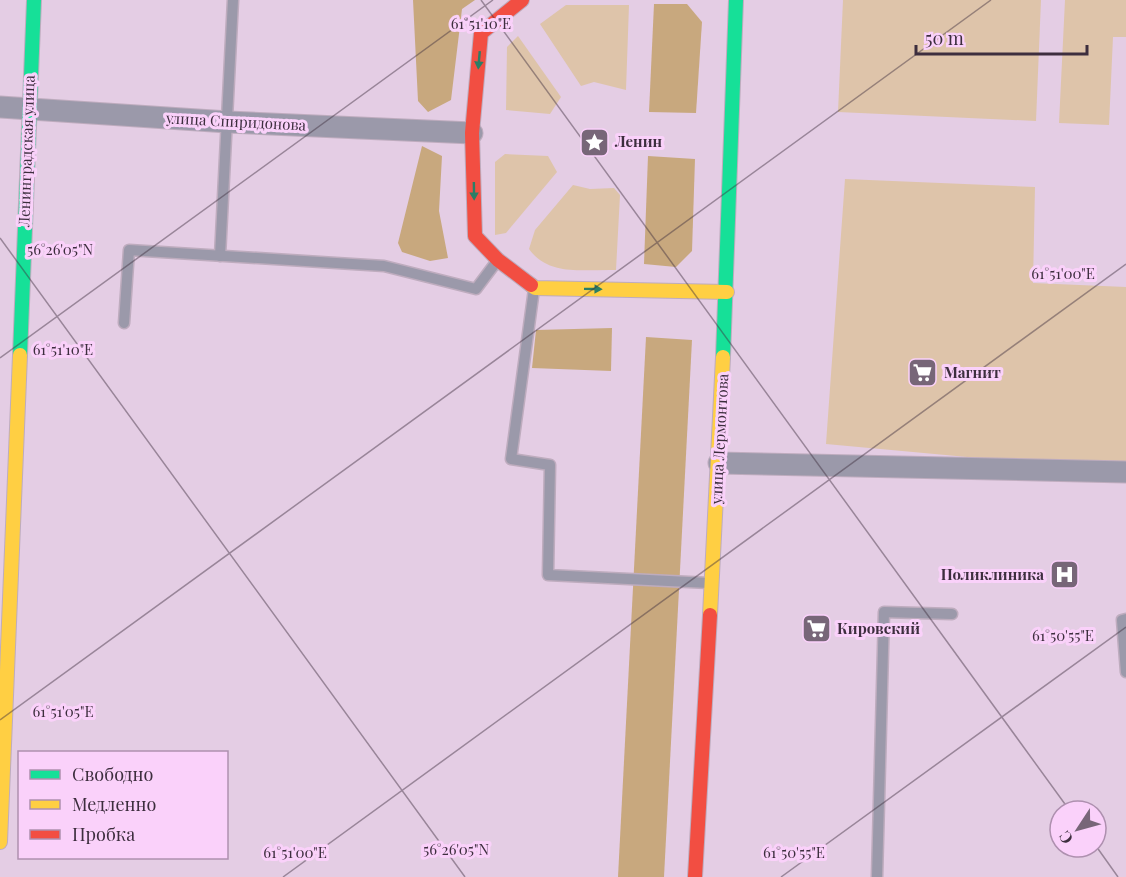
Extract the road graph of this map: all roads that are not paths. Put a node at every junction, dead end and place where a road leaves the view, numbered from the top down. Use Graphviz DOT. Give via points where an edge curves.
graph roads {
  1 [pos="34,0"];
  2 [pos="233,0"];
  3 [pos="522,0"];
  4 [pos="736,0"];
  5 [pos="0,107"];
  6 [pos="28,110"];
  7 [pos="228,122"];
  8 [pos="472,133"];
  9 [pos="220,256"];
  10 [pos="498,260"];
  11 [pos="535,288"];
  12 [pos="727,292"];
  13 [pos="124,323"];
  14 [pos="8,463"];
  15 [pos="719,463"];
  16 [pos="1126,472"];
  17 [pos="712,584"];
  18 [pos="952,614"];
  19 [pos="1126,620"];
  20 [pos="1126,672"];
  21 [pos="2,766"];
  22 [pos="0,842"];
  23 [pos="695,877"];
  24 [pos="877,877"];
  1 -- 6 [label="street, Ленинградская улица"];
  2 -- 7 [label="lane"];
  3 -- 8 [label="street, one-way" via="481,33"];
  4 -- 12 [label="street, улица Лермонтова"];
  5 -- 6 [label="street, улица Спиридонова"];
  6 -- 7 [label="street, улица Спиридонова"];
  6 -- 14 [label="street, Ленинградская улица"];
  7 -- 8 [label="street, улица Спиридонова"];
  7 -- 9 [label="lane"];
  8 -- 10 [label="street, one-way" via="475,236"];
  9 -- 10 [label="lane" via="384,266 476,289"];
  9 -- 13 [label="lane" via="129,250"];
  10 -- 11 [label="street"];
  11 -- 12 [label="street, one-way"];
  11 -- 17 [label="lane" via="511,459 550,465 548,575"];
  12 -- 15 [label="street, улица Лермонтова"];
  14 -- 21 [label="street, Ленинградская улица"];
  15 -- 16 [label="street"];
  15 -- 17 [label="street, улица Лермонтова"];
  17 -- 23 [label="street, улица Лермонтова"];
  18 -- 24 [label="lane" via="884,612"];
  19 -- 20 [label="lane" via="1122,620"];
  21 -- 22 [label="street, Ленинградская улица"];
}
